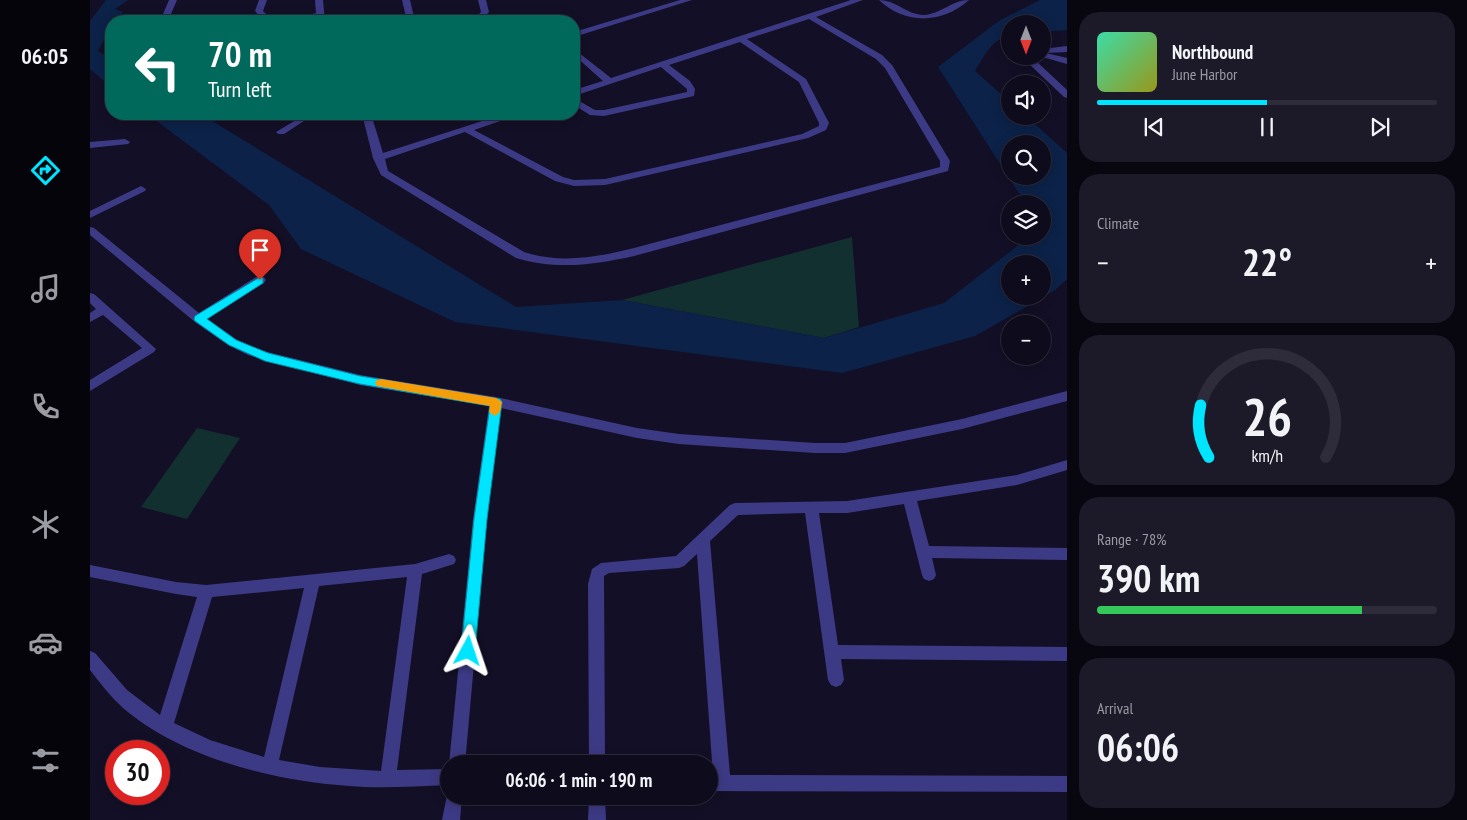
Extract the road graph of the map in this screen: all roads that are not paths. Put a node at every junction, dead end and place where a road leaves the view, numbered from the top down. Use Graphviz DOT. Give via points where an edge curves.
graph roads {
  1 [pos="173,0"];
  2 [pos="263,0"];
  3 [pos="319,0"];
  4 [pos="406,0"];
  5 [pos="482,0"];
  6 [pos="688,0"];
  7 [pos="859,0"];
  8 [pos="883,0"];
  9 [pos="965,0"];
  10 [pos="167,15"];
  11 [pos="261,15"];
  12 [pos="320,15"];
  13 [pos="410,15"];
  14 [pos="483,15"];
  15 [pos="809,16"];
  16 [pos="580,33"];
  17 [pos="740,38"];
  18 [pos="1067,49"];
  19 [pos="1051,52"];
  20 [pos="580,56"];
  21 [pos="1051,56"];
  22 [pos="1067,61"];
  23 [pos="662,64"];
  24 [pos="1035,65"];
  25 [pos="610,82"];
  26 [pos="580,91"];
  27 [pos="1067,95"];
  28 [pos="580,104"];
  29 [pos="299,120"];
  30 [pos="368,120"];
  31 [pos="494,120"];
  32 [pos="466,129"];
  33 [pos="281,132"];
  34 [pos="125,142"];
  35 [pos="90,145"];
  36 [pos="378,158"];
  37 [pos="141,189"];
  38 [pos="90,215"];
  39 [pos="90,230"];
  40 [pos="260,280"];
  41 [pos="90,297"];
  42 [pos="104,309"];
  43 [pos="90,318"];
  44 [pos="199,319"];
  45 [pos="90,386"];
  46 [pos="1067,396"];
  47 [pos="496,402"];
  48 [pos="1067,465"];
  49 [pos="909,497"];
  50 [pos="811,508"];
  51 [pos="703,539"];
  52 [pos="922,552"];
  53 [pos="1067,554"];
  54 [pos="450,560"];
  55 [pos="415,570"];
  56 [pos="90,571"];
  57 [pos="929,575"];
  58 [pos="313,581"];
  59 [pos="206,591"];
  60 [pos="831,652"];
  61 [pos="1067,654"];
  62 [pos="90,658"];
  63 [pos="836,680"];
  64 [pos="165,726"];
  65 [pos="454,755"];
  66 [pos="597,755"];
  67 [pos="715,755"];
  68 [pos="270,766"];
  69 [pos="440,772"];
  70 [pos="388,779"];
  71 [pos="718,783"];
  72 [pos="1067,784"];
  73 [pos="453,805"];
  74 [pos="597,805"];
  75 [pos="451,820"];
  76 [pos="597,820"];
  1 -- 10 [label="street"];
  2 -- 11 [label="street" via="259,11"];
  3 -- 12 [label="street"];
  4 -- 13 [label="street"];
  5 -- 14 [label="street"];
  6 -- 16 [label="street"];
  7 -- 15 [label="street"];
  8 -- 9 [label="street" via="908,14 928,18"];
  15 -- 17 [label="street"];
  15 -- 36 [label="street" via="879,57 889,67 946,161 945,168 634,252 598,260 545,261 520,255 384,173"];
  17 -- 23 [label="street"];
  17 -- 32 [label="street" via="803,81 824,123 823,128 805,136 586,184 559,179"];
  18 -- 19 [label="street"];
  20 -- 25 [label="street"];
  21 -- 22 [label="street"];
  23 -- 25 [label="street"];
  23 -- 28 [label="street" via="687,83 691,94 593,114"];
  24 -- 27 [label="street"];
  25 -- 26 [label="street"];
  29 -- 33 [label="street"];
  30 -- 36 [label="street"];
  31 -- 32 [label="street"];
  32 -- 36 [label="street"];
  34 -- 35 [label="street"];
  37 -- 38 [label="street"];
  39 -- 44 [label="street"];
  40 -- 44 [label="street"];
  41 -- 42 [label="street"];
  42 -- 43 [label="street"];
  42 -- 45 [label="street" via="150,349"];
  44 -- 47 [label="street" via="232,342 265,357 360,380"];
  46 -- 47 [label="street" via="952,426 845,448 679,439"];
  47 -- 65 [label="street"];
  48 -- 49 [label="street" via="1017,480"];
  49 -- 50 [label="street" via="847,508"];
  49 -- 52 [label="street"];
  50 -- 51 [label="street" via="735,509"];
  50 -- 60 [label="street"];
  51 -- 66 [label="street" via="679,562 613,566 597,573"];
  51 -- 67 [label="street"];
  52 -- 53 [label="street"];
  52 -- 57 [label="street"];
  54 -- 55 [label="street"];
  55 -- 58 [label="street"];
  55 -- 70 [label="street"];
  56 -- 59 [label="street"];
  58 -- 59 [label="street"];
  58 -- 68 [label="street"];
  59 -- 64 [label="street"];
  60 -- 61 [label="street"];
  60 -- 63 [label="street"];
  62 -- 64 [label="street" via="132,706"];
  64 -- 68 [label="street" via="234,757"];
  68 -- 70 [label="street" via="308,774"];
  69 -- 70 [label="street"];
  71 -- 72 [label="street"];
  73 -- 75 [label="street"];
  74 -- 76 [label="street"];
}
